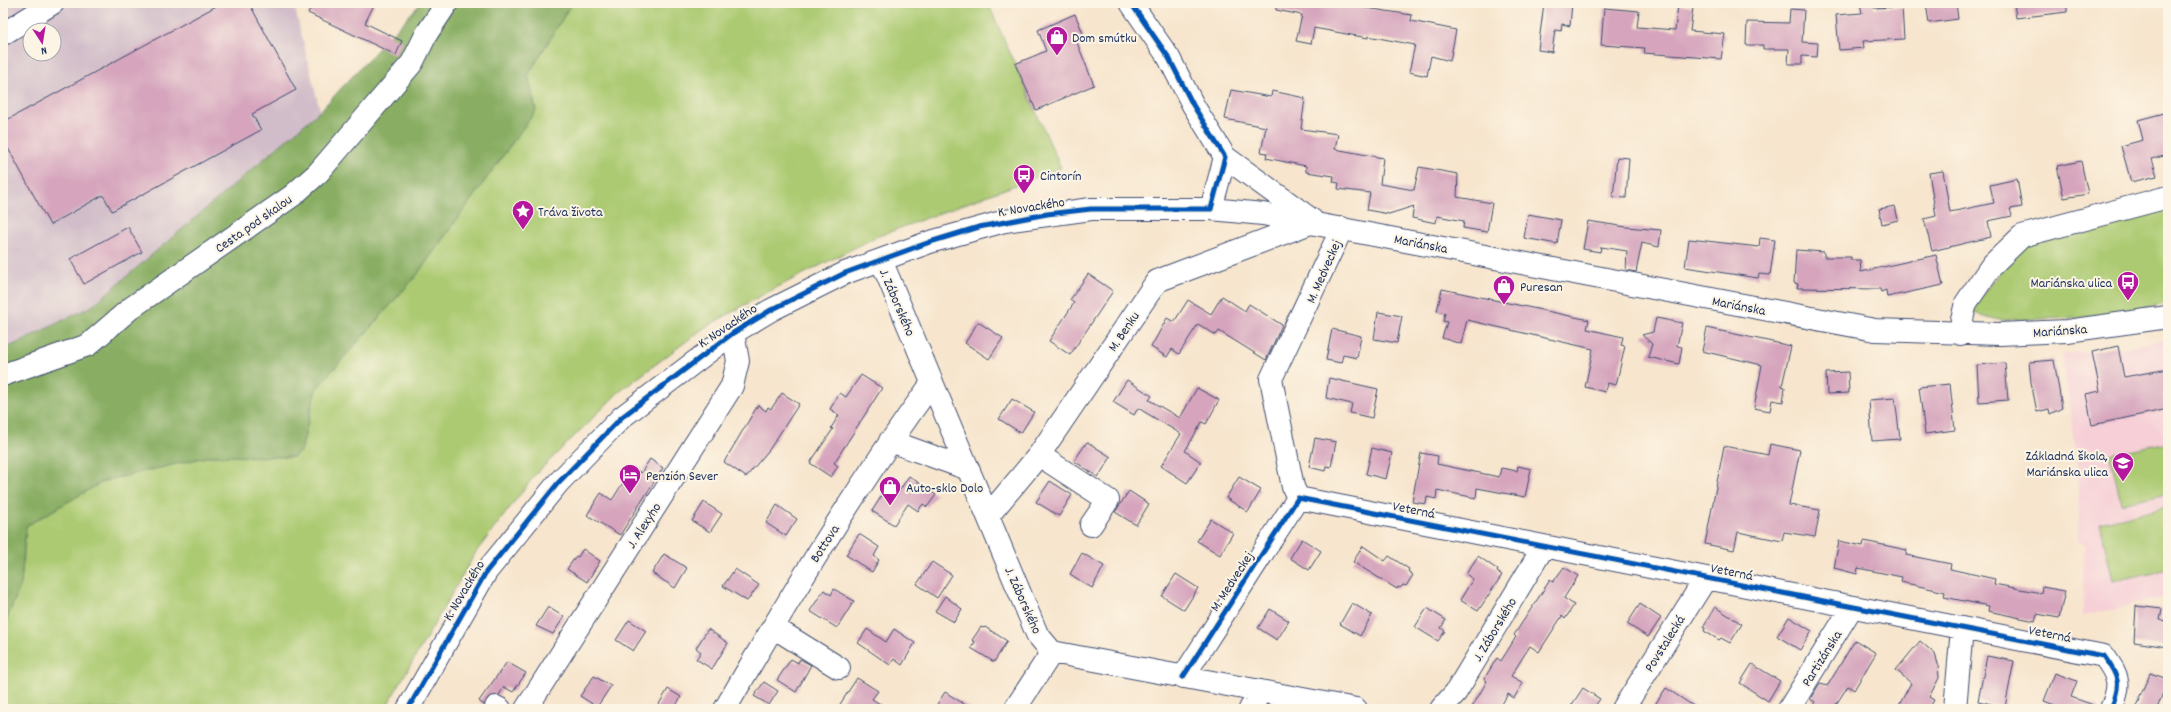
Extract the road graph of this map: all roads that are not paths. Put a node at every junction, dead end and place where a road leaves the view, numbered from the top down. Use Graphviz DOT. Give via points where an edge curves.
graph roads {
  1 [pos="53,3"];
  2 [pos="447,3"];
  3 [pos="1132,3"];
  4 [pos="3,34"];
  5 [pos="1225,156"];
  6 [pos="2168,197"];
  7 [pos="1211,209"];
  8 [pos="1315,222"];
  9 [pos="1342,228"];
  10 [pos="881,260"];
  11 [pos="2168,317"];
  12 [pos="733,333"];
  13 [pos="1961,334"];
  14 [pos="3,375"];
  15 [pos="932,383"];
  16 [pos="890,441"];
  17 [pos="1038,455"];
  18 [pos="968,469"];
  19 [pos="1298,498"];
  20 [pos="988,516"];
  21 [pos="1091,525"];
  22 [pos="1544,546"];
  23 [pos="1706,578"];
  24 [pos="1852,607"];
  25 [pos="773,627"];
  26 [pos="1962,628"];
  27 [pos="1052,652"];
  28 [pos="839,668"];
  29 [pos="1183,677"];
  30 [pos="1256,700"];
  31 [pos="408,709"];
  32 [pos="526,709"];
  33 [pos="725,709"];
  34 [pos="1015,709"];
  35 [pos="1356,709"];
  36 [pos="1441,709"];
  37 [pos="1623,709"];
  38 [pos="1789,709"];
  39 [pos="1955,709"];
  40 [pos="2111,709"];
  1 -- 4 [label="street"];
  2 -- 14 [label="street, Cesta pod skalou" via="427,33 412,63 318,173 292,196 131,308 88,345"];
  3 -- 5 [label="street" via="1169,58 1193,105"];
  5 -- 7 [label="street"];
  5 -- 8 [label="street"];
  6 -- 13 [label="street" via="2022,236 1992,265 1966,303"];
  7 -- 8 [label="street, K. Novackého"];
  7 -- 10 [label="street, K. Novackého" via="1091,209 1047,214 979,227"];
  8 -- 9 [label="street, Mariánska"];
  8 -- 17 [label="street, M. Benku" via="1157,281"];
  9 -- 13 [label="street, Mariánska" via="1875,330"];
  9 -- 19 [label="street, M. Medveckej" via="1272,379 1293,488"];
  10 -- 12 [label="street, K. Novackého" via="845,273 771,310"];
  10 -- 15 [label="street, J. Záborského"];
  11 -- 13 [label="street, Mariánska" via="2068,331"];
  12 -- 31 [label="street, K. Novackého" via="622,417 558,483 486,572"];
  12 -- 32 [label="street, J. Alexyho" via="738,360 732,386"];
  15 -- 16 [label="street, Bottova"];
  15 -- 18 [label="street, J. Záborského"];
  16 -- 18 [label="street"];
  16 -- 25 [label="street, Bottova" via="801,578"];
  17 -- 20 [label="street, M. Benku"];
  17 -- 21 [label="street" via="1108,500"];
  18 -- 20 [label="street, J. Záborského"];
  19 -- 22 [label="street, Veterná"];
  19 -- 29 [label="street, M. Medveckej"];
  20 -- 27 [label="street, J. Záborského" via="1037,634"];
  22 -- 23 [label="street, Veterná"];
  22 -- 36 [label="street, J. Záborského" via="1456,692"];
  23 -- 24 [label="street, Veterná"];
  23 -- 37 [label="street, Povstalecká"];
  24 -- 26 [label="street, Veterná"];
  24 -- 38 [label="street, Partizánska"];
  25 -- 28 [label="street"];
  25 -- 33 [label="street, Bottova"];
  26 -- 39 [label="street"];
  26 -- 40 [label="street, Veterná" via="2104,656 2115,671 2119,690"];
  27 -- 29 [label="street"];
  27 -- 34 [label="street"];
  29 -- 30 [label="street"];
  30 -- 35 [label="street"];
}
